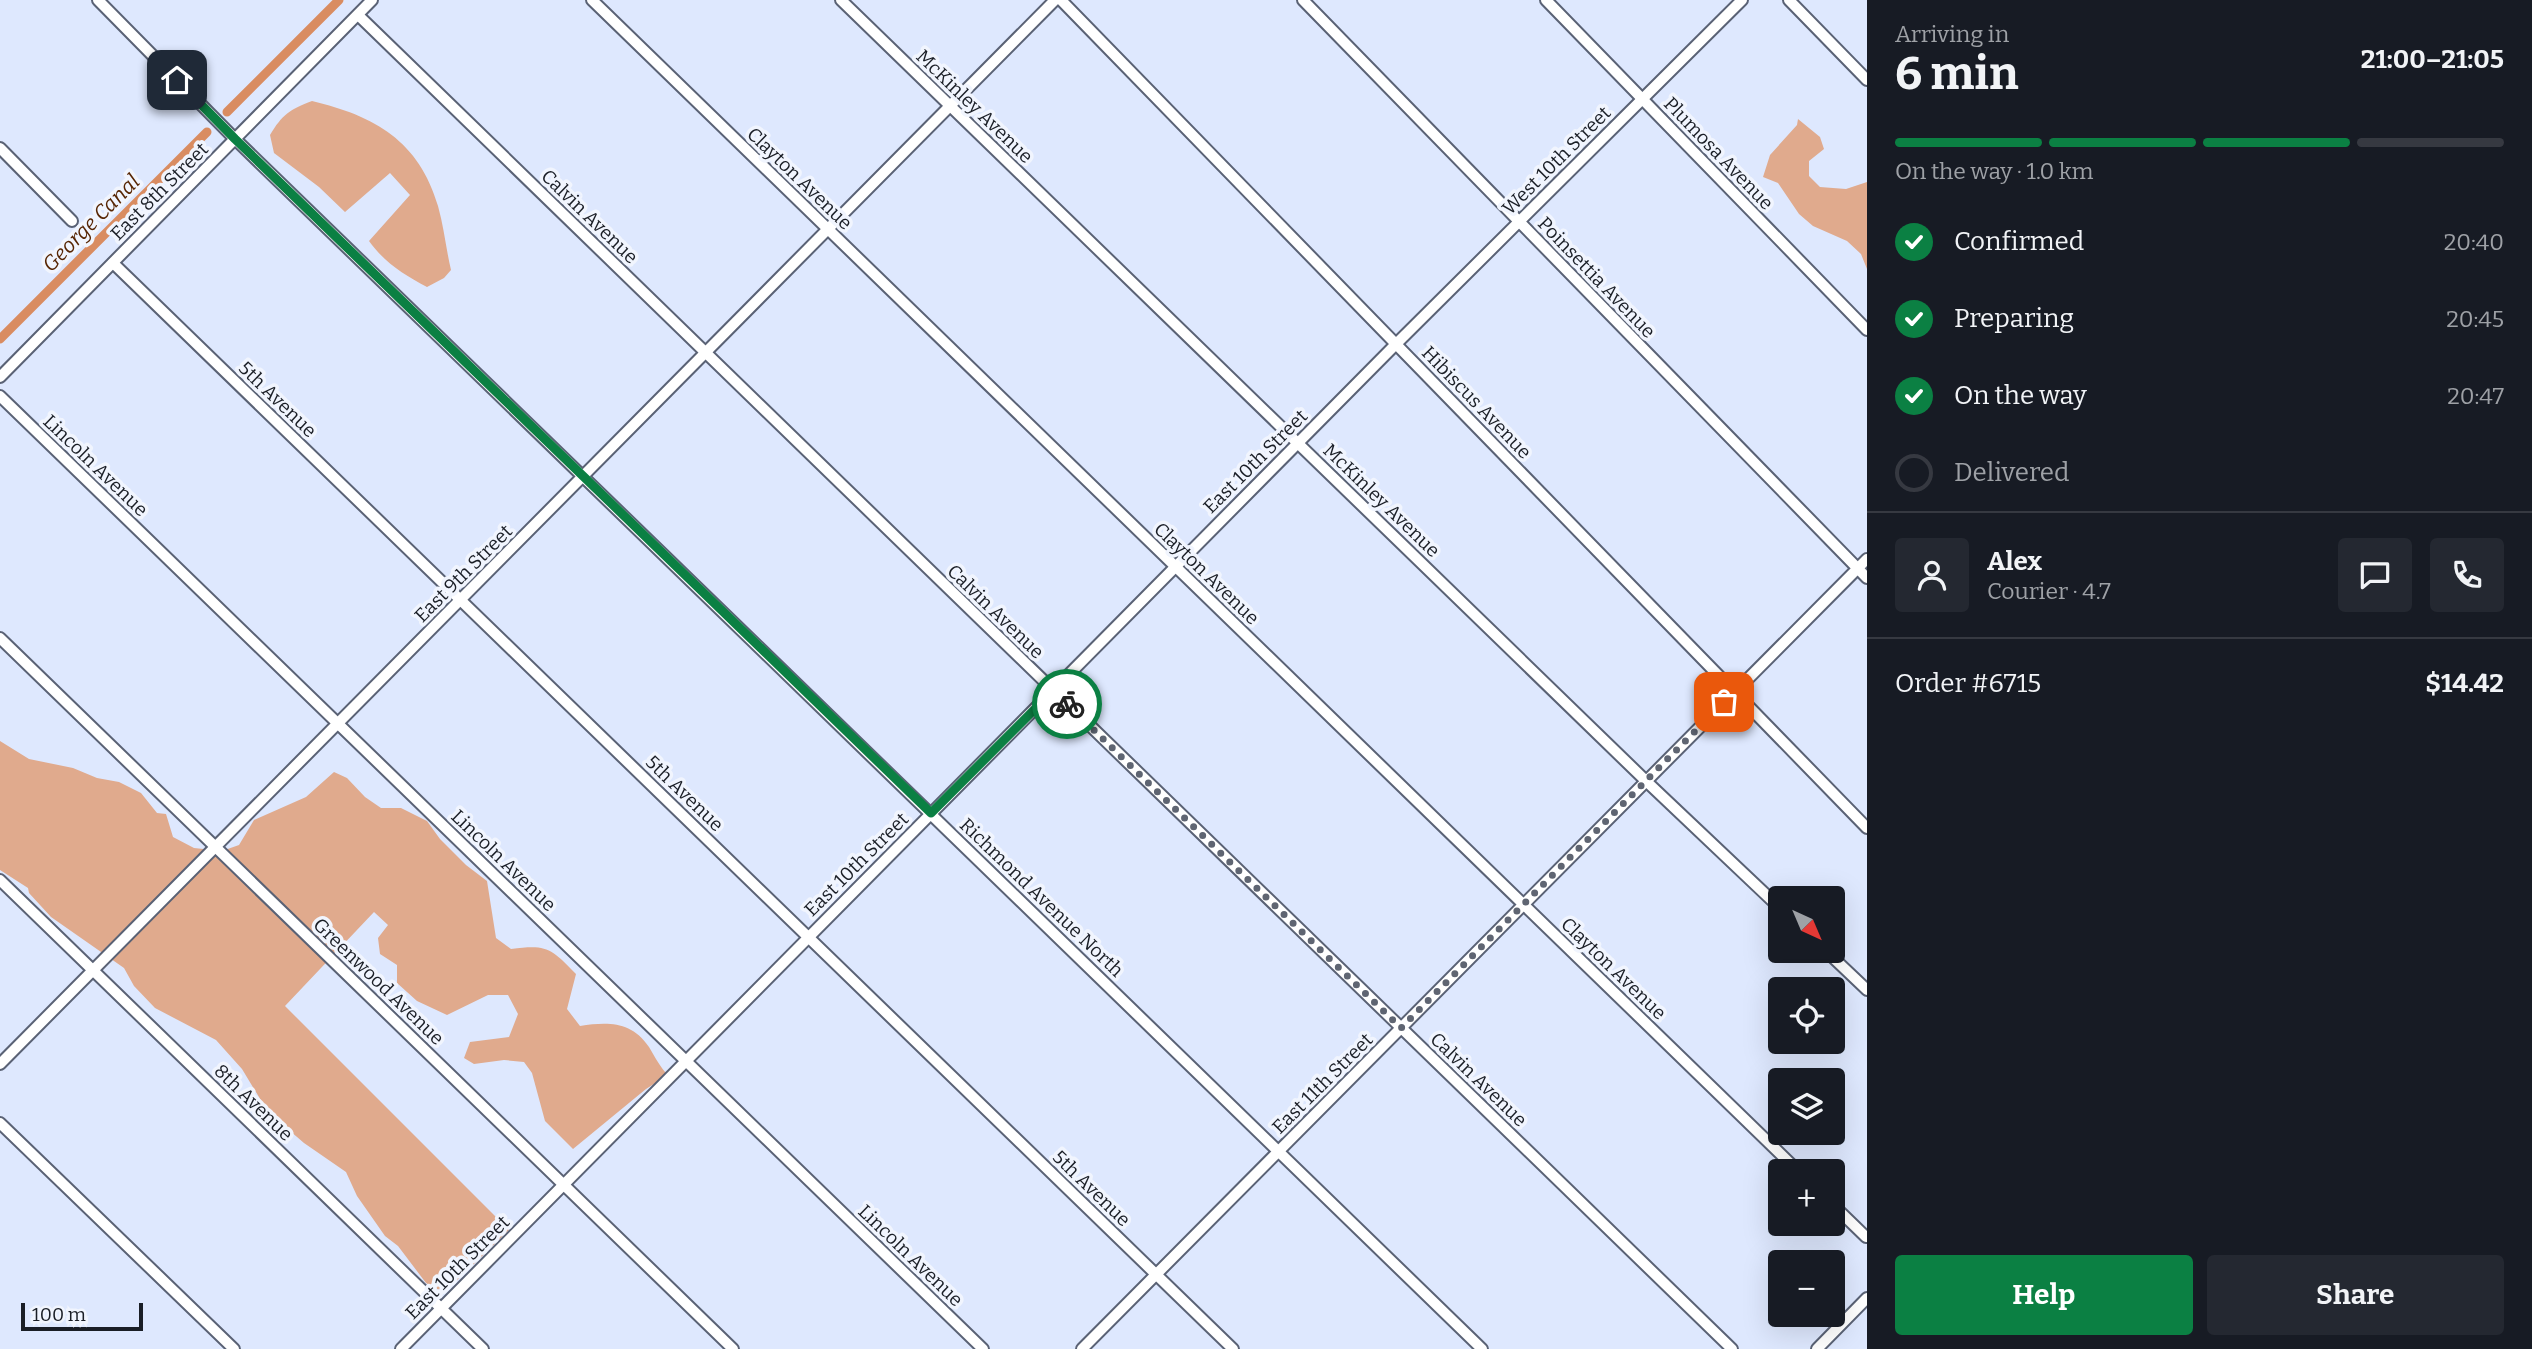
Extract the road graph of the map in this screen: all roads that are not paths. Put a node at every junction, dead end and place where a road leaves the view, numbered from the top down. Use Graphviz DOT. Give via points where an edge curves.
graph roads {
  1 [pos="99,0"];
  2 [pos="372,0"];
  3 [pos="592,0"];
  4 [pos="841,0"];
  5 [pos="1055,0"];
  6 [pos="1061,0"];
  7 [pos="1303,0"];
  8 [pos="1546,0"];
  9 [pos="1742,0"];
  10 [pos="1789,0"];
  11 [pos="358,15"];
  12 [pos="1867,80"];
  13 [pos="1643,99"];
  14 [pos="950,105"];
  15 [pos="235,139"];
  16 [pos="0,148"];
  17 [pos="72,221"];
  18 [pos="1519,221"];
  19 [pos="828,229"];
  20 [pos="113,263"];
  21 [pos="1867,330"];
  22 [pos="1396,344"];
  23 [pos="705,353"];
  24 [pos="0,377"];
  25 [pos="0,396"];
  26 [pos="1298,442"];
  27 [pos="583,476"];
  28 [pos="1867,559"];
  29 [pos="1175,567"];
  30 [pos="1858,568"];
  31 [pos="1867,578"];
  32 [pos="460,600"];
  33 [pos="0,638"];
  34 [pos="1053,691"];
  35 [pos="1734,692"];
  36 [pos="338,723"];
  37 [pos="1646,781"];
  38 [pos="931,813"];
  39 [pos="1867,828"];
  40 [pos="216,847"];
  41 [pos="0,880"];
  42 [pos="1768,897"];
  43 [pos="1523,904"];
  44 [pos="809,937"];
  45 [pos="1839,963"];
  46 [pos="93,971"];
  47 [pos="1867,990"];
  48 [pos="1401,1028"];
  49 [pos="685,1062"];
  50 [pos="0,1064"];
  51 [pos="0,1123"];
  52 [pos="1278,1151"];
  53 [pos="1786,1159"];
  54 [pos="563,1185"];
  55 [pos="1845,1217"];
  56 [pos="1866,1237"];
  57 [pos="1156,1275"];
  58 [pos="1867,1298"];
  59 [pos="441,1308"];
  60 [pos="234,1349"];
  61 [pos="401,1349"];
  62 [pos="483,1349"];
  63 [pos="733,1349"];
  64 [pos="983,1349"];
  65 [pos="1082,1349"];
  66 [pos="1233,1349"];
  67 [pos="1482,1349"];
  68 [pos="1732,1349"];
  69 [pos="1817,1349"];
  1 -- 15 [label="street, Richmond Avenue North"];
  2 -- 11 [label="street, East 8th Street"];
  3 -- 19 [label="street, Clayton Avenue"];
  4 -- 14 [label="street, McKinley Avenue"];
  5 -- 14 [label="street, East 9th Street"];
  6 -- 22 [label="street, Hibiscus Avenue"];
  7 -- 18 [label="street, Poinsettia Avenue"];
  8 -- 13 [label="street, Plumosa Avenue"];
  9 -- 13 [label="street, West 10th Street"];
  10 -- 12 [label="street"];
  11 -- 15 [label="street, East 8th Street"];
  11 -- 23 [label="street, Calvin Avenue"];
  13 -- 18 [label="street, West 10th Street"];
  13 -- 21 [label="street, Plumosa Avenue"];
  14 -- 19 [label="street, East 9th Street"];
  14 -- 26 [label="street, McKinley Avenue"];
  15 -- 20 [label="street, East 8th Street"];
  15 -- 27 [label="street, Richmond Avenue North"];
  16 -- 17 [label="street"];
  18 -- 22 [label="street, West 10th Street"];
  18 -- 30 [label="street, Poinsettia Avenue"];
  19 -- 23 [label="street, East 9th Street"];
  19 -- 29 [label="street, Clayton Avenue"];
  20 -- 24 [label="street, East 8th Street"];
  20 -- 32 [label="street, 5th Avenue"];
  22 -- 26 [label="street, East 10th Street"];
  22 -- 35 [label="street, Hibiscus Avenue"];
  23 -- 27 [label="street, East 9th Street"];
  23 -- 34 [label="street, Calvin Avenue"];
  25 -- 36 [label="street, Lincoln Avenue"];
  26 -- 29 [label="street, East 10th Street"];
  26 -- 37 [label="street, McKinley Avenue"];
  27 -- 32 [label="street, East 9th Street"];
  27 -- 38 [label="street, Richmond Avenue North"];
  28 -- 30 [label="street, East 11th Street"];
  29 -- 34 [label="street, East 10th Street"];
  29 -- 43 [label="street, Clayton Avenue"];
  30 -- 31 [label="street, Poinsettia Avenue"];
  30 -- 35 [label="street, East 11th Street"];
  32 -- 36 [label="street, East 9th Street"];
  32 -- 44 [label="street, 5th Avenue"];
  33 -- 40 [label="street, Greenwood Avenue"];
  34 -- 38 [label="street, East 10th Street"];
  34 -- 48 [label="street, Calvin Avenue"];
  35 -- 37 [label="street, East 11th Street"];
  35 -- 39 [label="street, Hibiscus Avenue"];
  36 -- 40 [label="street, East 9th Street"];
  36 -- 49 [label="street, Lincoln Avenue"];
  37 -- 42 [label="street, McKinley Avenue"];
  37 -- 43 [label="street, East 11th Street"];
  38 -- 44 [label="street, East 10th Street"];
  38 -- 52 [label="street, Richmond Avenue North"];
  40 -- 46 [label="street, East 9th Street"];
  40 -- 54 [label="street, Greenwood Avenue"];
  41 -- 46 [label="street, 8th Avenue"];
  43 -- 48 [label="street, East 11th Street"];
  43 -- 53 [label="street, Clayton Avenue"];
  44 -- 49 [label="street, East 10th Street"];
  44 -- 57 [label="street, 5th Avenue"];
  45 -- 47 [label="street"];
  46 -- 50 [label="street, East 9th Street"];
  46 -- 59 [label="street, 8th Avenue"];
  48 -- 52 [label="street, East 11th Street"];
  48 -- 68 [label="street, Calvin Avenue"];
  49 -- 54 [label="street, East 10th Street"];
  49 -- 64 [label="street, Lincoln Avenue"];
  51 -- 60 [label="street"];
  52 -- 57 [label="street, East 11th Street"];
  52 -- 67 [label="street, Richmond Avenue North"];
  54 -- 59 [label="street, East 10th Street"];
  54 -- 63 [label="street, Greenwood Avenue"];
  55 -- 56 [label="street"];
  57 -- 65 [label="street, East 11th Street"];
  57 -- 66 [label="street, 5th Avenue"];
  58 -- 69 [label="street"];
  59 -- 61 [label="street, East 10th Street"];
  59 -- 62 [label="street, 8th Avenue"];
}
